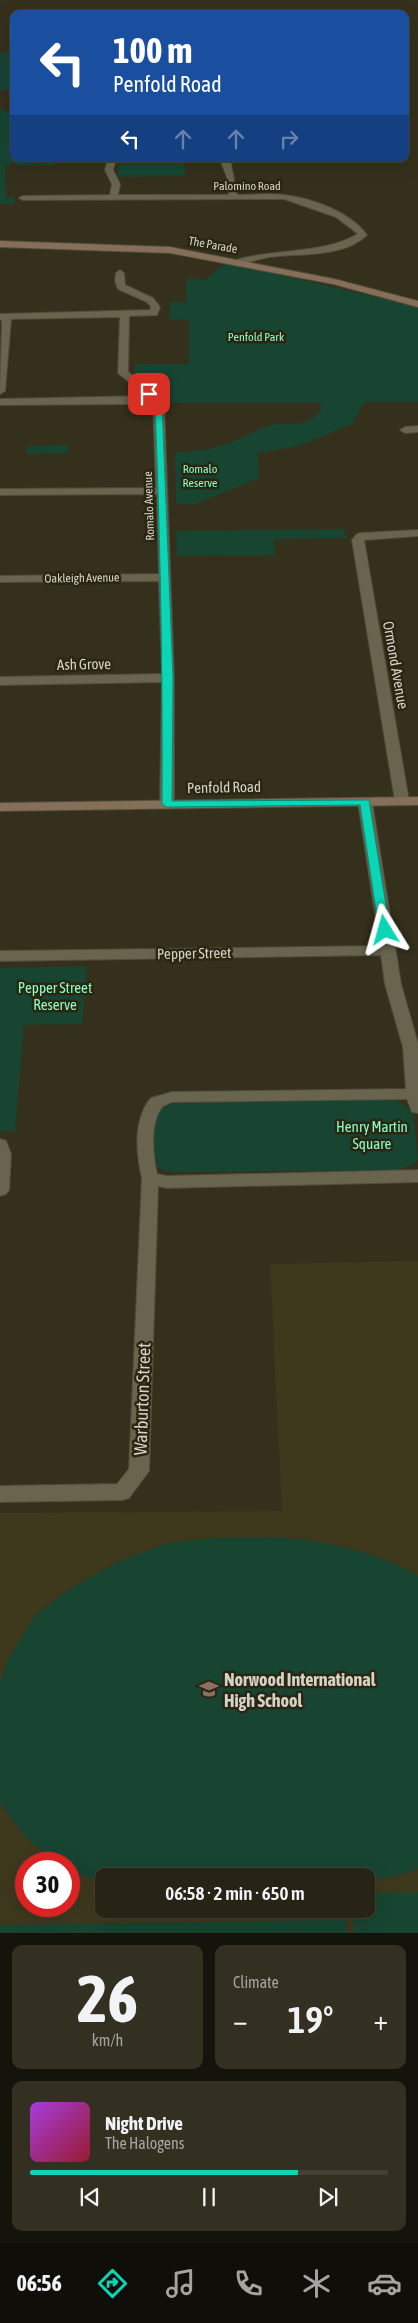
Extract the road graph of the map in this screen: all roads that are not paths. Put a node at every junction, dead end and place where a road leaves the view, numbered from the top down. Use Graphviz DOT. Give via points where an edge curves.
graph roads {
  1 [pos="111,162"];
  2 [pos="225,162"];
  3 [pos="233,197"];
  4 [pos="23,198"];
  5 [pos="114,198"];
  6 [pos="0,244"];
  7 [pos="239,262"];
  8 [pos="120,273"];
  9 [pos="418,304"];
  10 [pos="125,315"];
  11 [pos="4,317"];
  12 [pos="0,391"];
  13 [pos="156,398"];
  14 [pos="0,402"];
  15 [pos="418,429"];
  16 [pos="405,430"];
  17 [pos="162,491"];
  18 [pos="0,492"];
  19 [pos="418,533"];
  20 [pos="165,577"];
  21 [pos="0,579"];
  22 [pos="168,678"];
  23 [pos="0,682"];
  24 [pos="402,801"];
  25 [pos="418,801"];
  26 [pos="365,802"];
  27 [pos="167,804"];
  28 [pos="0,807"];
  29 [pos="388,950"];
  30 [pos="0,956"];
  31 [pos="416,1101"];
  32 [pos="0,1145"];
  33 [pos="418,1176"];
  34 [pos="150,1178"];
  35 [pos="0,1190"];
  36 [pos="0,1494"];
  1 -- 5 [label="street" via="109,170 116,184"];
  2 -- 3 [label="street"];
  3 -- 5 [label="street, Palomino Road"];
  3 -- 7 [label="street, Palomino Road" via="298,200 348,221 363,235 352,243 330,250 257,257"];
  4 -- 5 [label="street, Palomino Road"];
  6 -- 7 [label="street, The Parade" via="170,250"];
  7 -- 9 [label="street, The Parade"];
  8 -- 10 [label="street" via="121,287 150,300 156,307 154,313"];
  10 -- 11 [label="street"];
  10 -- 13 [label="street" via="123,373"];
  11 -- 12 [label="street"];
  13 -- 14 [label="street"];
  13 -- 17 [label="street, Romalo Avenue" via="159,403"];
  15 -- 16 [label="street"];
  17 -- 18 [label="street"];
  17 -- 20 [label="street, Romalo Avenue"];
  19 -- 24 [label="street, Ormond Avenue" via="361,536 358,540"];
  20 -- 21 [label="street, Oakleigh Avenue"];
  20 -- 22 [label="street, Romalo Avenue"];
  22 -- 23 [label="street, Ash Grove"];
  22 -- 27 [label="street, Romalo Avenue"];
  24 -- 25 [label="street, Penfold Road"];
  24 -- 26 [label="street, Penfold Road"];
  26 -- 27 [label="street, Penfold Road"];
  26 -- 29 [label="street"];
  27 -- 28 [label="street, Penfold Road"];
  29 -- 30 [label="street, Pepper Street"];
  29 -- 31 [label="street" via="393,984 411,1047"];
  31 -- 34 [label="street" via="172,1097 157,1101 148,1113 146,1166"];
  32 -- 35 [label="street" via="3,1154"];
  33 -- 34 [label="street" via="167,1182"];
  34 -- 36 [label="street, Warburton Street" via="139,1471 122,1492"];
}
